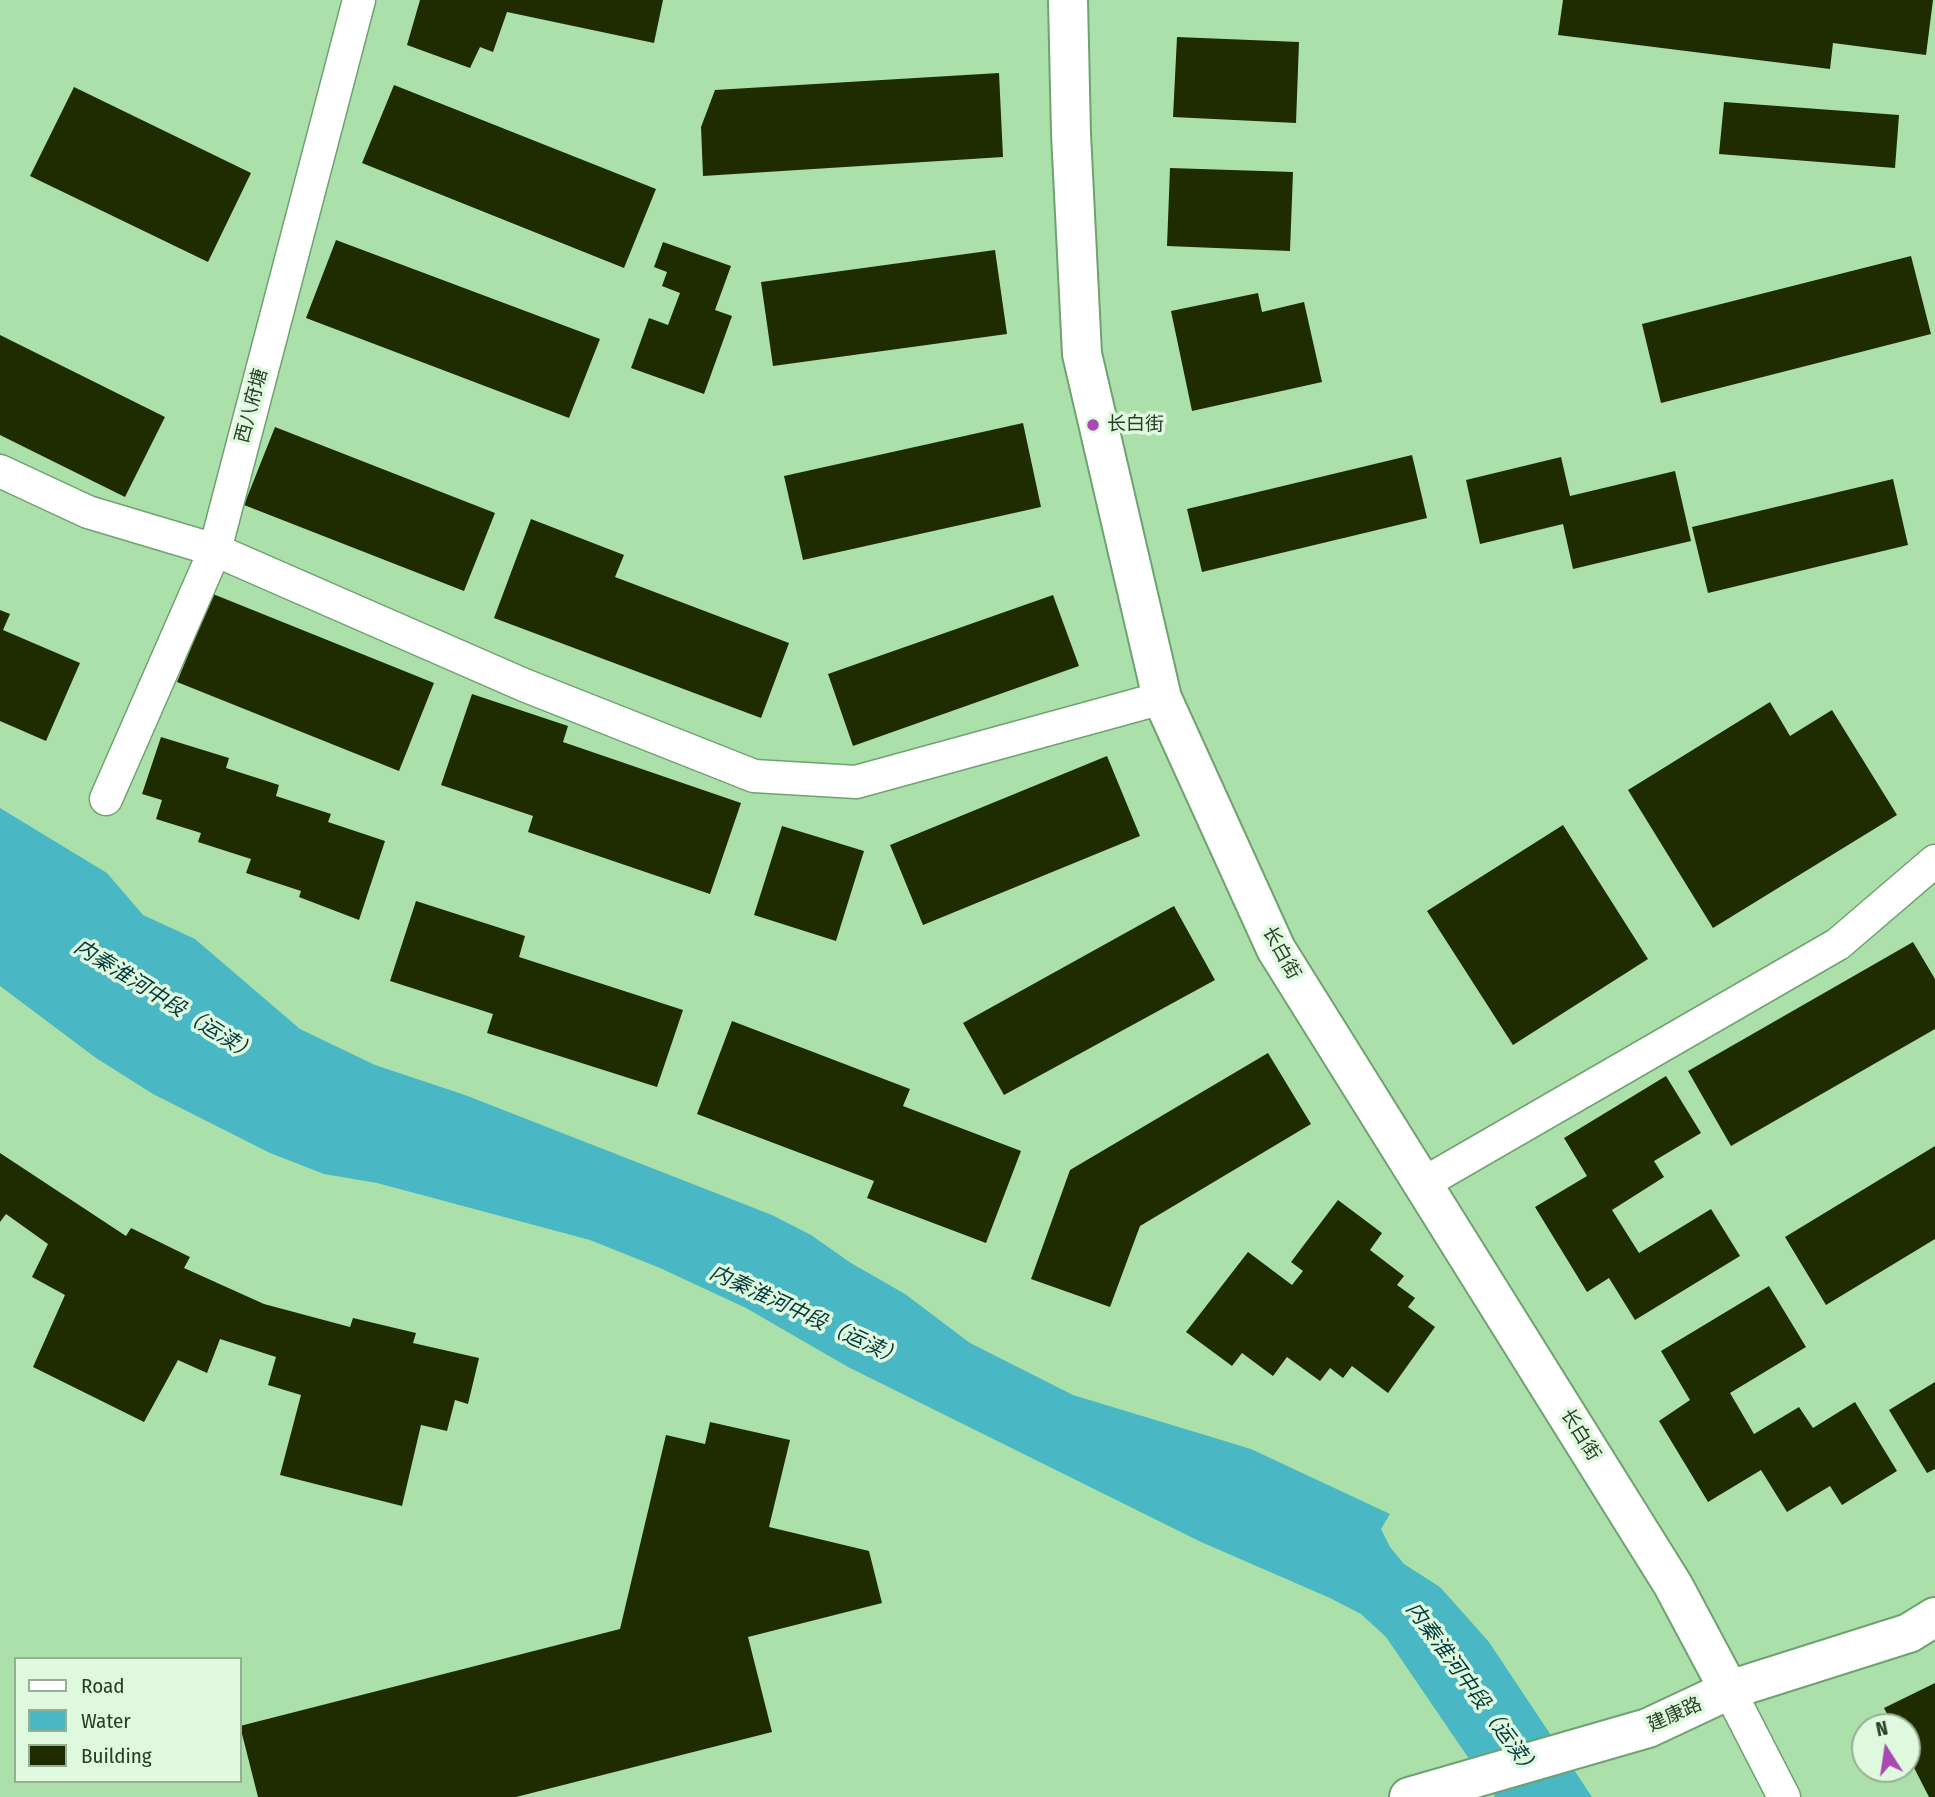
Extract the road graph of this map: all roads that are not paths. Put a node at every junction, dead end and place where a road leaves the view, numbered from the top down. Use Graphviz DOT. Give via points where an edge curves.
graph roads {
  1 [pos="359,0"];
  2 [pos="1068,0"];
  3 [pos="0,471"];
  4 [pos="215,550"];
  5 [pos="1162,698"];
  6 [pos="106,799"];
  7 [pos="1935,861"];
  8 [pos="1424,1183"];
  9 [pos="1935,1616"];
  10 [pos="1729,1690"];
  11 [pos="1409,1797"];
  12 [pos="1784,1797"];
  1 -- 4 [label="street, 西八府塘"];
  2 -- 5 [label="street, 长白街" via="1082,354"];
  3 -- 4 [label="street" via="88,512"];
  4 -- 5 [label="street" via="524,685 754,776 856,782"];
  4 -- 6 [label="street, 西八府塘"];
  5 -- 8 [label="street, 长白街" via="1276,949"];
  7 -- 8 [label="street" via="1839,944"];
  8 -- 10 [label="street, 长白街" via="1673,1585"];
  9 -- 10 [label="street, 建康路" via="1909,1633"];
  10 -- 11 [label="street, 建康路" via="1648,1728"];
  10 -- 12 [label="street"];
}
